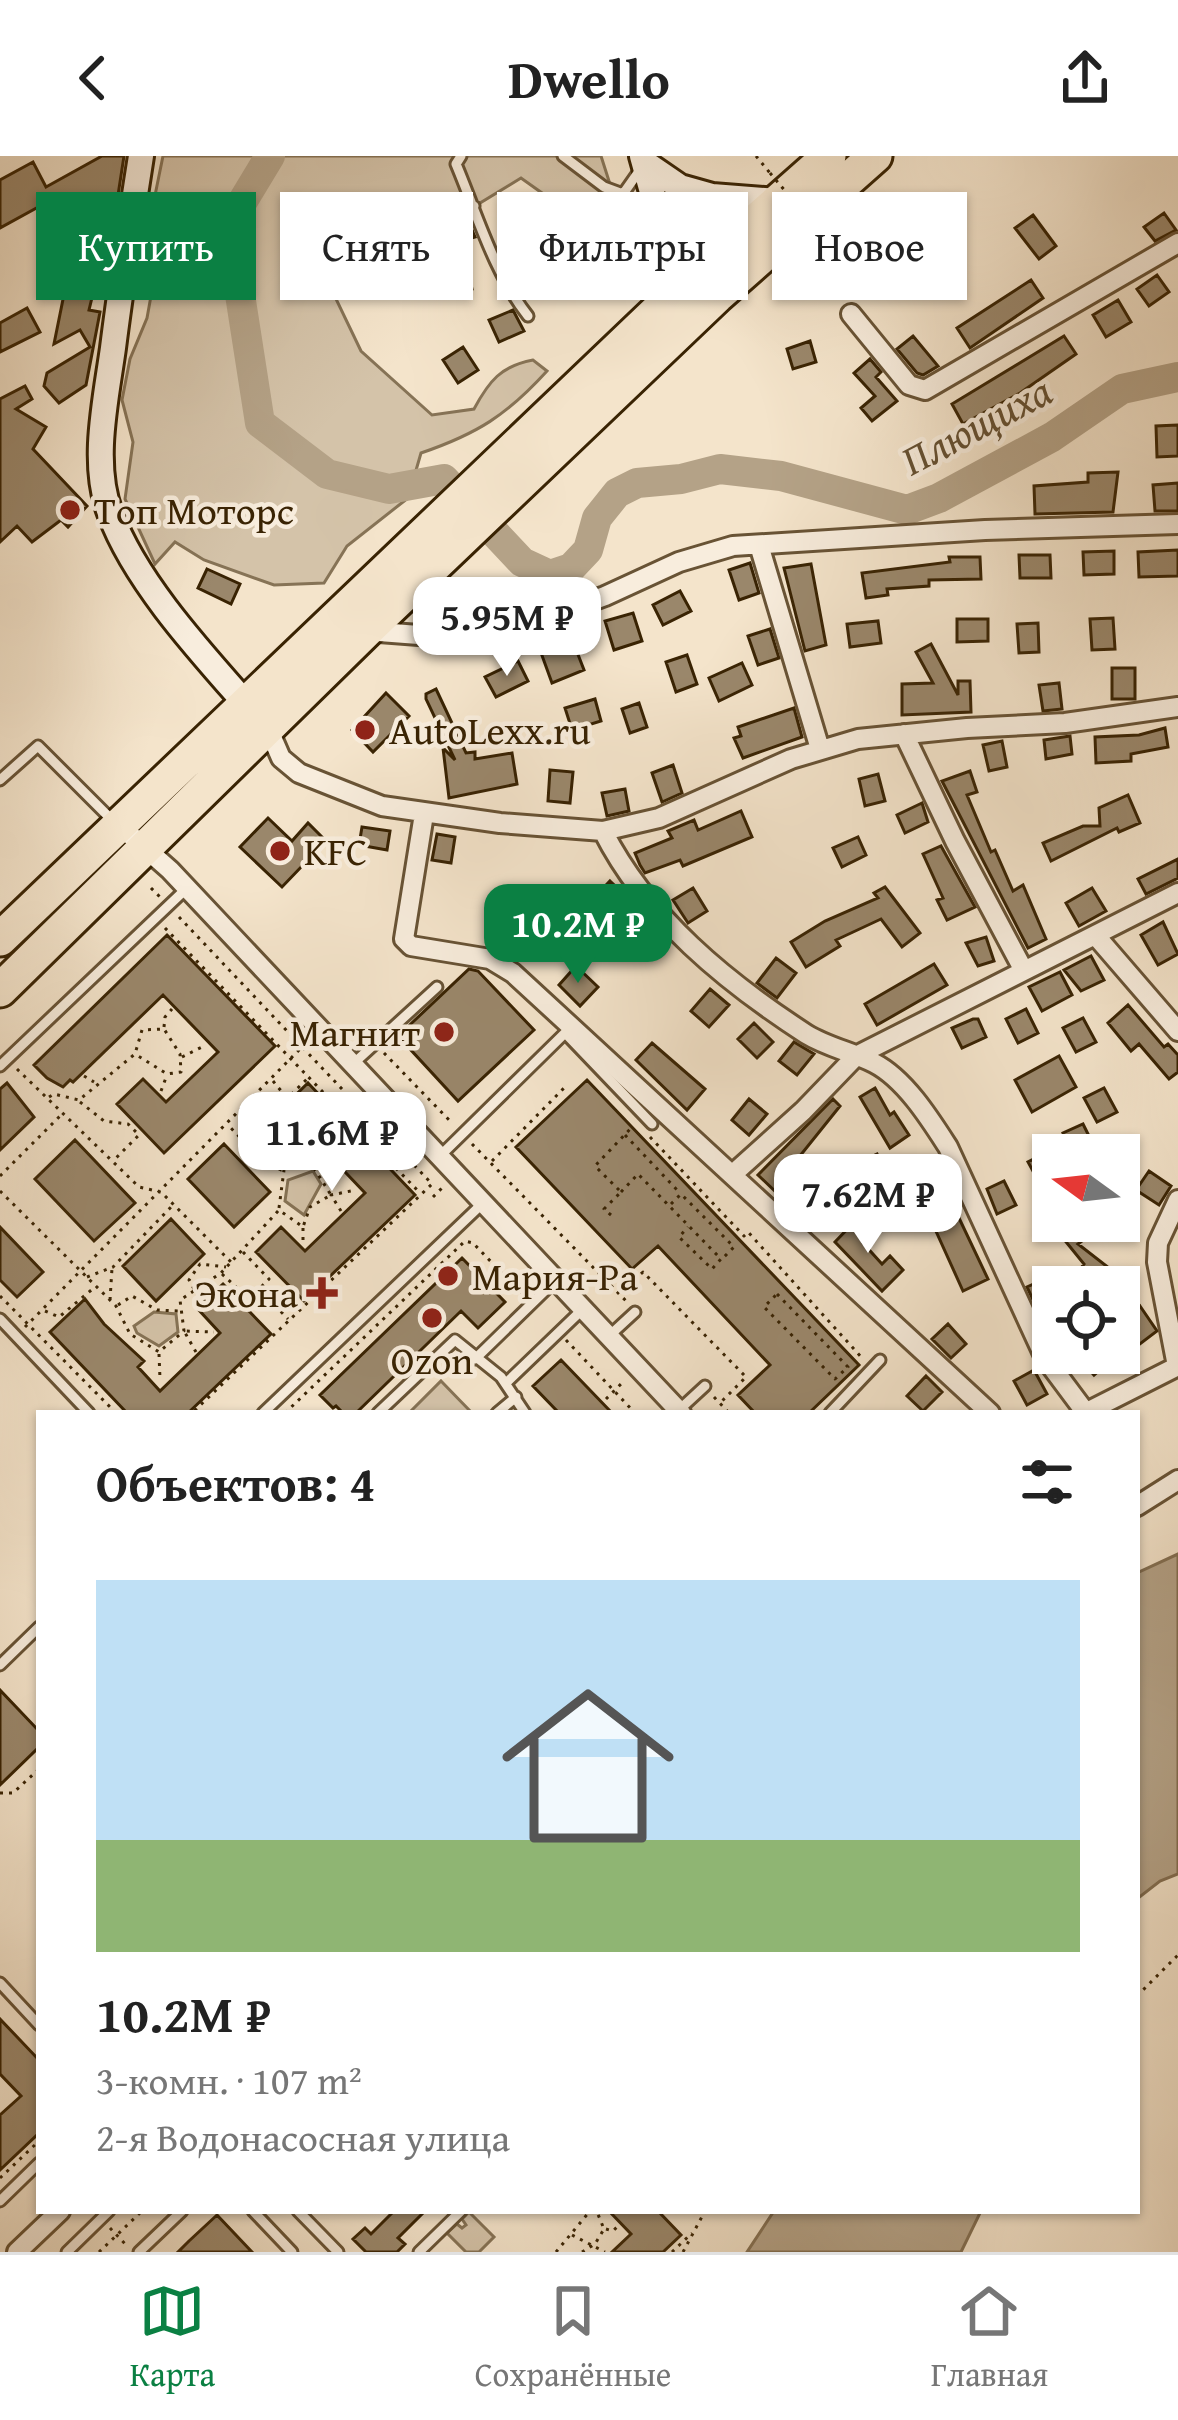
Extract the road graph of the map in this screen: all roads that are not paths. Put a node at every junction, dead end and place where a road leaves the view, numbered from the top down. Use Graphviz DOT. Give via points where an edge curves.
graph roads {
  1 [pos="141,156"];
  2 [pos="461,156"];
  3 [pos="563,156"];
  4 [pos="829,156"];
  5 [pos="875,156"];
  6 [pos="643,159"];
  7 [pos="680,187"];
  8 [pos="773,187"];
  9 [pos="652,192"];
  10 [pos="684,192"];
  11 [pos="474,206"];
  12 [pos="748,236"];
  13 [pos="1178,243"];
  14 [pos="748,249"];
  15 [pos="662,300"];
  16 [pos="678,300"];
  17 [pos="691,300"];
  18 [pos="659,310"];
  19 [pos="850,314"];
  20 [pos="528,316"];
  21 [pos="486,495"];
  22 [pos="1178,524"];
  23 [pos="443,536"];
  24 [pos="759,545"];
  25 [pos="366,631"];
  26 [pos="1178,707"];
  27 [pos="258,716"];
  28 [pos="904,734"];
  29 [pos="820,749"];
  30 [pos="0,780"];
  31 [pos="424,814"];
  32 [pos="118,826"];
  33 [pos="603,831"];
  34 [pos="146,848"];
  35 [pos="187,888"];
  36 [pos="1178,893"];
  37 [pos="1096,936"];
  38 [pos="0,940"];
  39 [pos="1023,969"];
  40 [pos="437,987"];
  41 [pos="0,990"];
  42 [pos="1178,1031"];
  43 [pos="856,1056"];
  44 [pos="4,1063"];
  45 [pos="354,1063"];
  46 [pos="642,1125"];
  47 [pos="441,1155"];
  48 [pos="733,1174"];
  49 [pos="1178,1200"];
  50 [pos="484,1202"];
  51 [pos="557,1280"];
  52 [pos="584,1308"];
  53 [pos="635,1312"];
  54 [pos="0,1319"];
  55 [pos="610,1336"];
  56 [pos="475,1359"];
  57 [pos="880,1360"];
  58 [pos="1178,1366"];
  59 [pos="506,1383"];
  60 [pos="705,1386"];
  61 [pos="516,1397"];
  62 [pos="86,1410"];
  63 [pos="269,1410"];
  64 [pos="381,1410"];
  65 [pos="501,1410"];
  66 [pos="523,1410"];
  67 [pos="678,1410"];
  68 [pos="682,1410"];
  69 [pos="833,1410"];
  70 [pos="987,1410"];
  71 [pos="1083,1410"];
  72 [pos="1091,1410"];
  73 [pos="1178,1480"];
  74 [pos="1140,1504"];
  75 [pos="36,1630"];
  76 [pos="1,1664"];
  77 [pos="12,1673"];
  78 [pos="0,1983"];
  79 [pos="36,2022"];
  80 [pos="36,2166"];
  81 [pos="0,2200"];
  82 [pos="57,2214"];
  83 [pos="178,2214"];
  84 [pos="256,2214"];
  85 [pos="301,2214"];
  86 [pos="458,2214"];
  87 [pos="105,2215"];
  88 [pos="134,2250"];
  89 [pos="17,2252"];
  90 [pos="67,2252"];
  91 [pos="292,2252"];
  92 [pos="338,2252"];
  93 [pos="419,2252"];
  1 -- 27 [label="street" via="106,402 108,508 123,545"];
  2 -- 11 [label="lane" via="456,164"];
  3 -- 6 [label="lane" via="623,194"];
  4 -- 8 [label="highway"];
  5 -- 14 [label="highway"];
  6 -- 7 [label="street"];
  6 -- 9 [label="street"];
  7 -- 8 [label="street" via="712,196"];
  7 -- 10 [label="street"];
  8 -- 12 [label="highway"];
  11 -- 20 [label="lane"];
  13 -- 19 [label="street" via="926,390 909,385"];
  15 -- 18 [label="street"];
  16 -- 18 [label="highway"];
  17 -- 21 [label="highway"];
  18 -- 21 [label="highway"];
  21 -- 23 [label="highway"];
  22 -- 24 [label="street"];
  23 -- 25 [label="highway"];
  23 -- 27 [label="highway"];
  24 -- 25 [label="street" via="679,562 524,626 432,636"];
  24 -- 29 [label="street"];
  25 -- 27 [label="highway"];
  26 -- 28 [label="street"];
  27 -- 31 [label="street" via="299,773"];
  27 -- 32 [label="highway"];
  27 -- 34 [label="highway"];
  28 -- 29 [label="street"];
  28 -- 39 [label="street"];
  29 -- 33 [label="street" via="659,818"];
  30 -- 32 [label="lane" via="38,746"];
  31 -- 33 [label="street"];
  31 -- 48 [label="street" via="404,939 490,959 513,973"];
  32 -- 34 [label="street"];
  32 -- 38 [label="highway"];
  33 -- 43 [label="street" via="676,932 710,964 810,1036"];
  34 -- 35 [label="street"];
  34 -- 41 [label="highway"];
  35 -- 44 [label="lane"];
  35 -- 45 [label="street"];
  36 -- 37 [label="street"];
  37 -- 39 [label="street"];
  37 -- 42 [label="street"];
  39 -- 43 [label="street"];
  40 -- 45 [label="lane"];
  43 -- 48 [label="street"];
  43 -- 71 [label="street" via="888,1072 940,1135 1046,1358"];
  45 -- 47 [label="street"];
  46 -- 47 [label="lane" via="565,1033"];
  47 -- 50 [label="street"];
  48 -- 70 [label="street"];
  49 -- 58 [label="street" via="1157,1262"];
  50 -- 51 [label="street"];
  50 -- 63 [label="lane"];
  51 -- 52 [label="street"];
  51 -- 56 [label="lane"];
  52 -- 55 [label="street"];
  52 -- 59 [label="lane"];
  53 -- 55 [label="lane"];
  54 -- 62 [label="lane"];
  55 -- 67 [label="street"];
  56 -- 59 [label="lane"];
  56 -- 64 [label="lane" via="453,1341"];
  57 -- 69 [label="lane"];
  58 -- 72 [label="street"];
  59 -- 61 [label="lane"];
  60 -- 68 [label="lane"];
  61 -- 65 [label="lane"];
  61 -- 66 [label="lane"];
  73 -- 74 [label="street"];
  75 -- 76 [label="lane"];
  76 -- 77 [label="lane"];
  78 -- 79 [label="lane"];
  80 -- 81 [label="lane"];
  82 -- 89 [label="street"];
  83 -- 88 [label="lane"];
  84 -- 91 [label="lane"];
  85 -- 92 [label="lane"];
  86 -- 93 [label="lane"];
  87 -- 90 [label="lane"];
}
